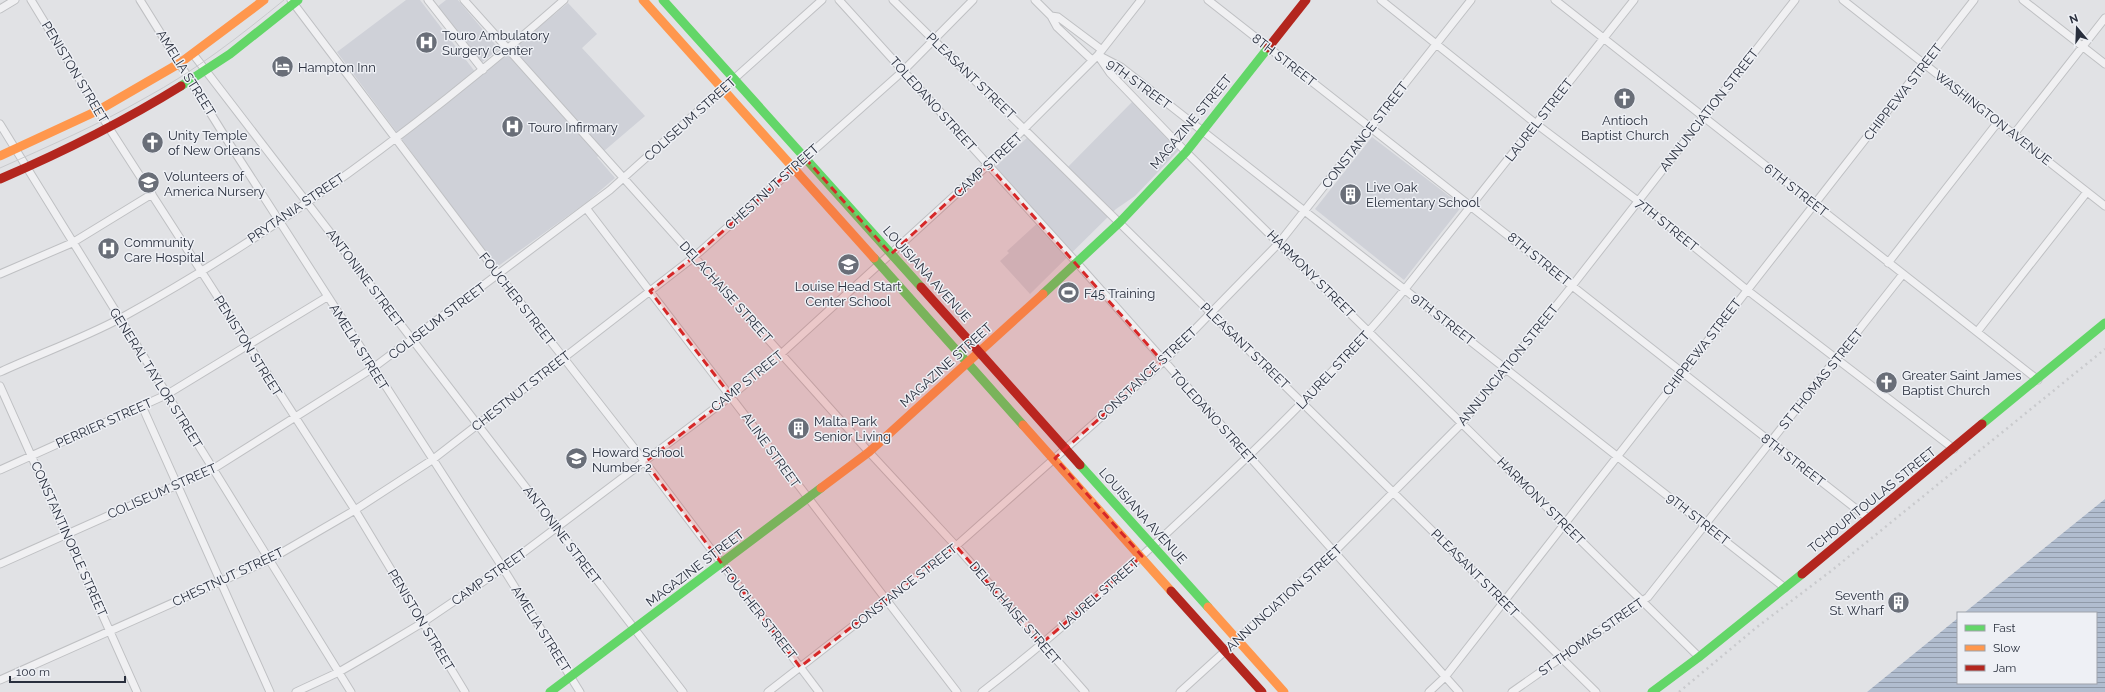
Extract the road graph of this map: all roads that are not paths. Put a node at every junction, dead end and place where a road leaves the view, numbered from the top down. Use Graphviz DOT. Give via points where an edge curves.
graph roads {
  1 [pos="15,0"];
  2 [pos="31,0"];
  3 [pos="140,0"];
  4 [pos="264,0"];
  5 [pos="428,0"];
  6 [pos="464,0"];
  7 [pos="564,0"];
  8 [pos="643,0"];
  9 [pos="663,0"];
  10 [pos="822,0"];
  11 [pos="839,0"];
  12 [pos="893,0"];
  13 [pos="973,0"];
  14 [pos="1035,0"];
  15 [pos="1141,0"];
  16 [pos="1208,0"];
  17 [pos="1306,0"];
  18 [pos="1381,0"];
  19 [pos="1471,0"];
  20 [pos="1555,0"];
  21 [pos="1634,0"];
  22 [pos="1795,0"];
  23 [pos="1843,0"];
  24 [pos="1974,0"];
  25 [pos="2023,0"];
  26 [pos="294,1"];
  27 [pos="0,9"];
  28 [pos="1052,16"];
  29 [pos="2105,18"];
  30 [pos="1604,38"];
  31 [pos="933,40"];
  32 [pos="1436,44"];
  33 [pos="2082,46"];
  34 [pos="1268,47"];
  35 [pos="508,49"];
  36 [pos="193,54"];
  37 [pos="1097,55"];
  38 [pos="180,63"];
  39 [pos="1925,64"];
  40 [pos="2105,64"];
  41 [pos="206,70"];
  42 [pos="483,70"];
  43 [pos="903,71"];
  44 [pos="734,80"];
  45 [pos="190,81"];
  46 [pos="724,89"];
  47 [pos="99,110"];
  48 [pos="1703,117"];
  49 [pos="1998,122"];
  50 [pos="1535,123"];
  51 [pos="0,124"];
  52 [pos="109,128"];
  53 [pos="1371,128"];
  54 [pos="1025,129"];
  55 [pos="1202,132"];
  56 [pos="2014,134"];
  57 [pos="395,138"];
  58 [pos="16,150"];
  59 [pos="1186,152"];
  60 [pos="0,156"];
  61 [pos="805,158"];
  62 [pos="988,165"];
  63 [pos="27,168"];
  64 [pos="794,168"];
  65 [pos="624,178"];
  66 [pos="0,180"];
  67 [pos="2088,192"];
  68 [pos="152,194"];
  69 [pos="1638,201"];
  70 [pos="308,203"];
  71 [pos="1471,205"];
  72 [pos="1815,205"];
  73 [pos="2105,206"];
  74 [pos="586,208"];
  75 [pos="1306,210"];
  76 [pos="280,222"];
  77 [pos="1120,222"];
  78 [pos="72,242"];
  79 [pos="1279,243"];
  80 [pos="891,254"];
  81 [pos="694,257"];
  82 [pos="1888,262"];
  83 [pos="880,264"];
  84 [pos="1077,264"];
  85 [pos="201,271"];
  86 [pos="0,274"];
  87 [pos="498,274"];
  88 [pos="1903,274"];
  89 [pos="1572,286"];
  90 [pos="1405,289"];
  91 [pos="1747,290"];
  92 [pos="650,291"];
  93 [pos="328,297"];
  94 [pos="1211,313"];
  95 [pos="120,318"];
  96 [pos="2105,323"];
  97 [pos="1369,332"];
  98 [pos="1977,332"];
  99 [pos="413,340"];
  100 [pos="248,346"];
  101 [pos="980,352"];
  102 [pos="782,353"];
  103 [pos="563,358"];
  104 [pos="1837,359"];
  105 [pos="968,362"];
  106 [pos="1163,362"];
  107 [pos="373,368"];
  108 [pos="1506,369"];
  109 [pos="0,372"];
  110 [pos="1682,372"];
  111 [pos="2038,380"];
  112 [pos="0,386"];
  113 [pos="166,394"];
  114 [pos="731,396"];
  115 [pos="1022,400"];
  116 [pos="1303,403"];
  117 [pos="142,406"];
  118 [pos="1011,410"];
  119 [pos="295,419"];
  120 [pos="1462,423"];
  121 [pos="478,425"];
  122 [pos="1770,441"];
  123 [pos="1066,449"];
  124 [pos="1954,449"];
  125 [pos="869,452"];
  126 [pos="31,456"];
  127 [pos="1617,456"];
  128 [pos="1249,457"];
  129 [pos="1055,458"];
  130 [pos="432,460"];
  131 [pos="645,462"];
  132 [pos="213,469"];
  133 [pos="0,470"];
  134 [pos="178,485"];
  135 [pos="1394,493"];
  136 [pos="807,499"];
  137 [pos="355,510"];
  138 [pos="1869,519"];
  139 [pos="1564,524"];
  140 [pos="1705,526"];
  141 [pos="558,528"];
  142 [pos="67,534"];
  143 [pos="956,546"];
  144 [pos="1152,546"];
  145 [pos="1334,552"];
  146 [pos="1142,556"];
  147 [pos="269,560"];
  148 [pos="0,564"];
  149 [pos="721,564"];
  150 [pos="503,568"];
  151 [pos="220,581"];
  152 [pos="1785,588"];
  153 [pos="886,601"];
  154 [pos="1504,602"];
  155 [pos="1643,602"];
  156 [pos="422,623"];
  157 [pos="110,630"];
  158 [pos="635,630"];
  159 [pos="1237,640"];
  160 [pos="1041,644"];
  161 [pos="1226,651"];
  162 [pos="1561,657"];
  163 [pos="1699,658"];
  164 [pos="800,667"];
  165 [pos="339,672"];
  166 [pos="1445,677"];
  167 [pos="571,678"];
  168 [pos="0,680"];
  169 [pos="137,692"];
  170 [pos="270,692"];
  171 [pos="296,692"];
  172 [pos="351,692"];
  173 [pos="465,692"];
  174 [pos="550,692"];
  175 [pos="580,692"];
  176 [pos="683,692"];
  177 [pos="768,692"];
  178 [pos="819,692"];
  179 [pos="957,692"];
  180 [pos="982,692"];
  181 [pos="1085,692"];
  182 [pos="1180,692"];
  183 [pos="1262,692"];
  184 [pos="1284,692"];
  185 [pos="1429,692"];
  186 [pos="1459,692"];
  187 [pos="1512,692"];
  188 [pos="1596,692"];
  189 [pos="1652,692"];
  1 -- 27 [label="street"];
  2 -- 47 [label="street, PENISTON STREET"];
  3 -- 38 [label="street, AMELIA STREET"];
  4 -- 36 [label="street"];
  5 -- 42 [label="street"];
  6 -- 35 [label="street, DELACHAISE STREET"];
  7 -- 35 [label="street, PRYTANIA STREET"];
  8 -- 46 [label="street, LOUISIANA AVENUE"];
  9 -- 44 [label="street, LOUISIANA AVENUE"];
  10 -- 44 [label="street, COLISEUM STREET"];
  11 -- 43 [label="street, TOLEDANO STREET"];
  12 -- 31 [label="street, PLEASANT STREET"];
  13 -- 31 [label="street, CHESTNUT STREET"];
  14 -- 28 [label="street, HARMONY STREET"];
  15 -- 37 [label="street, CAMP STREET"];
  16 -- 34 [label="street, 8TH STREET"];
  17 -- 34 [label="street, MAGAZINE STREET"];
  18 -- 32 [label="street, 7TH STREET"];
  19 -- 32 [label="street, CONSTANCE STREET"];
  20 -- 30 [label="street, 6TH STREET"];
  21 -- 30 [label="street, LAUREL STREET"];
  22 -- 48 [label="street, ANNUNCIATION STREET"];
  23 -- 39 [label="street, WASHINGTON AVENUE"];
  24 -- 39 [label="street, CHIPPEWA STREET"];
  25 -- 33 [label="street"];
  26 -- 41 [label="street"];
  26 -- 57 [label="street, FOUCHER STREET"];
  28 -- 37 [label="street, HARMONY STREET" via="1058,17"];
  28 -- 37 [label="street" via="1057,27"];
  29 -- 33 [label="street"];
  30 -- 48 [label="street, 6TH STREET"];
  30 -- 50 [label="street, LAUREL STREET"];
  31 -- 43 [label="street, CHESTNUT STREET"];
  31 -- 54 [label="street, PLEASANT STREET"];
  32 -- 50 [label="street, 7TH STREET"];
  32 -- 53 [label="street, CONSTANCE STREET"];
  33 -- 40 [label="street"];
  33 -- 56 [label="street"];
  34 -- 53 [label="street, 8TH STREET"];
  34 -- 55 [label="street, MAGAZINE STREET"];
  35 -- 42 [label="street, PRYTANIA STREET"];
  35 -- 65 [label="street, DELACHAISE STREET"];
  36 -- 38 [label="street"];
  36 -- 41 [label="street, ANTONINE STREET"];
  37 -- 54 [label="street, CAMP STREET"];
  37 -- 55 [label="street, 9TH STREET" via="1121,67"];
  37 -- 59 [label="street, HARMONY STREET" via="1110,73"];
  38 -- 45 [label="street, AMELIA STREET"];
  38 -- 47 [label="street"];
  39 -- 49 [label="street, WASHINGTON AVENUE"];
  39 -- 72 [label="street, CHIPPEWA STREET"];
  41 -- 45 [label="street"];
  41 -- 70 [label="street, ANTONINE STREET"];
  42 -- 57 [label="street, PRYTANIA STREET"];
  43 -- 61 [label="street, CHESTNUT STREET"];
  43 -- 62 [label="street, TOLEDANO STREET"];
  44 -- 46 [label="street, COLISEUM STREET"];
  44 -- 61 [label="street, LOUISIANA AVENUE"];
  45 -- 52 [label="street"];
  45 -- 76 [label="street, AMELIA STREET"];
  46 -- 64 [label="street, LOUISIANA AVENUE"];
  46 -- 65 [label="street, COLISEUM STREET"];
  47 -- 52 [label="street, PENISTON STREET"];
  47 -- 58 [label="street"];
  48 -- 69 [label="street, ANNUNCIATION STREET"];
  48 -- 72 [label="street, 6TH STREET"];
  49 -- 56 [label="street, WASHINGTON AVENUE"];
  49 -- 82 [label="street"];
  50 -- 69 [label="street, 7TH STREET"];
  50 -- 71 [label="street, LAUREL STREET"];
  51 -- 58 [label="street, GENERAL TAYLOR STREET"];
  52 -- 63 [label="street"];
  52 -- 68 [label="street, PENISTON STREET"];
  53 -- 71 [label="street, 8TH STREET"];
  53 -- 75 [label="street, CONSTANCE STREET"];
  54 -- 62 [label="street, CAMP STREET"];
  54 -- 77 [label="street, PLEASANT STREET"];
  55 -- 59 [label="street, MAGAZINE STREET"];
  55 -- 75 [label="street, 9TH STREET"];
  56 -- 67 [label="street, WASHINGTON AVENUE"];
  57 -- 70 [label="street, PRYTANIA STREET"];
  57 -- 87 [label="street, FOUCHER STREET"];
  58 -- 60 [label="street"];
  58 -- 63 [label="street, GENERAL TAYLOR STREET"];
  59 -- 77 [label="street, MAGAZINE STREET"];
  59 -- 79 [label="street, HARMONY STREET"];
  61 -- 64 [label="street, CHESTNUT STREET"];
  61 -- 80 [label="street, LOUISIANA AVENUE"];
  62 -- 80 [label="street, CAMP STREET"];
  62 -- 84 [label="street, TOLEDANO STREET"];
  63 -- 66 [label="street"];
  63 -- 78 [label="street, GENERAL TAYLOR STREET"];
  64 -- 81 [label="street, CHESTNUT STREET"];
  64 -- 83 [label="street, LOUISIANA AVENUE"];
  65 -- 74 [label="street, COLISEUM STREET"];
  65 -- 81 [label="street, DELACHAISE STREET"];
  67 -- 73 [label="street, WASHINGTON AVENUE"];
  67 -- 98 [label="street"];
  68 -- 78 [label="street"];
  68 -- 85 [label="street, PENISTON STREET"];
  69 -- 89 [label="street, ANNUNCIATION STREET"];
  69 -- 91 [label="street, 7TH STREET"];
  70 -- 76 [label="street, PRYTANIA STREET"];
  70 -- 99 [label="street, ANTONINE STREET"];
  71 -- 89 [label="street, 8TH STREET"];
  71 -- 90 [label="street, LAUREL STREET"];
  72 -- 82 [label="street, 6TH STREET"];
  72 -- 91 [label="street, CHIPPEWA STREET"];
  74 -- 87 [label="street, COLISEUM STREET"];
  74 -- 92 [label="street, ALINE STREET"];
  75 -- 79 [label="street, CONSTANCE STREET"];
  75 -- 90 [label="street, 9TH STREET"];
  76 -- 85 [label="street, PRYTANIA STREET"];
  76 -- 93 [label="street, AMELIA STREET"];
  77 -- 84 [label="street, MAGAZINE STREET"];
  77 -- 94 [label="street, PLEASANT STREET"];
  78 -- 86 [label="street"];
  78 -- 95 [label="street, GENERAL TAYLOR STREET"];
  79 -- 94 [label="street, CONSTANCE STREET"];
  79 -- 97 [label="street, HARMONY STREET"];
  80 -- 83 [label="street, CAMP STREET"];
  80 -- 101 [label="street, LOUISIANA AVENUE"];
  81 -- 92 [label="street, CHESTNUT STREET"];
  81 -- 102 [label="street, DELACHAISE STREET"];
  82 -- 88 [label="street, 6TH STREET"];
  83 -- 102 [label="street, CAMP STREET"];
  83 -- 105 [label="street, LOUISIANA AVENUE"];
  84 -- 101 [label="street, MAGAZINE STREET"];
  84 -- 106 [label="street, TOLEDANO STREET"];
  85 -- 95 [label="street, PRYTANIA STREET"];
  85 -- 100 [label="street, PENISTON STREET"];
  87 -- 99 [label="street, COLISEUM STREET"];
  87 -- 103 [label="street, FOUCHER STREET"];
  88 -- 98 [label="street, 6TH STREET"];
  88 -- 104 [label="street, ST THOMAS STREET"];
  89 -- 108 [label="street, ANNUNCIATION STREET"];
  89 -- 110 [label="street, 8TH STREET"];
  90 -- 97 [label="street, LAUREL STREET"];
  90 -- 108 [label="street, 9TH STREET"];
  91 -- 104 [label="street, 7TH STREET"];
  91 -- 110 [label="street, CHIPPEWA STREET"];
  92 -- 103 [label="street, CHESTNUT STREET"];
  92 -- 114 [label="street, ALINE STREET"];
  93 -- 100 [label="street, PERRIER STREET"];
  93 -- 107 [label="street, AMELIA STREET"];
  94 -- 106 [label="street, CONSTANCE STREET"];
  94 -- 116 [label="street, PLEASANT STREET"];
  95 -- 109 [label="street, PRYTANIA STREET"];
  95 -- 113 [label="street, GENERAL TAYLOR STREET"];
  96 -- 111 [label="street, TCHOUPITOULAS STREET"];
  97 -- 116 [label="street, LAUREL STREET"];
  97 -- 120 [label="street, HARMONY STREET"];
  98 -- 111 [label="street, 6TH STREET"];
  99 -- 107 [label="street, COLISEUM STREET"];
  99 -- 121 [label="street, ANTONINE STREET"];
  100 -- 113 [label="street, PERRIER STREET"];
  100 -- 119 [label="street, PENISTON STREET"];
  101 -- 105 [label="street, MAGAZINE STREET"];
  101 -- 115 [label="street, LOUISIANA AVENUE"];
  102 -- 114 [label="street, CAMP STREET"];
  102 -- 125 [label="street, DELACHAISE STREET"];
  103 -- 121 [label="street, CHESTNUT STREET"];
  103 -- 131 [label="street, FOUCHER STREET"];
  104 -- 122 [label="street, ST THOMAS STREET"];
  104 -- 124 [label="street, 7TH STREET"];
  105 -- 118 [label="street, LOUISIANA AVENUE"];
  105 -- 125 [label="street, MAGAZINE STREET"];
  106 -- 123 [label="street, CONSTANCE STREET"];
  106 -- 128 [label="street, TOLEDANO STREET"];
  107 -- 119 [label="street, COLISEUM STREET"];
  107 -- 130 [label="street, AMELIA STREET"];
  108 -- 120 [label="street, ANNUNCIATION STREET"];
  108 -- 127 [label="street, 9TH STREET"];
  110 -- 122 [label="street, 8TH STREET"];
  110 -- 127 [label="street, CHIPPEWA STREET"];
  111 -- 124 [label="street, TCHOUPITOULAS STREET"];
  112 -- 126 [label="street, CONSTANTINOPLE STREET"];
  113 -- 117 [label="street, PERRIER STREET"];
  113 -- 132 [label="street, GENERAL TAYLOR STREET"];
  114 -- 131 [label="street, CAMP STREET"];
  114 -- 136 [label="street, ALINE STREET"];
  115 -- 118 [label="street"];
  115 -- 123 [label="street, LOUISIANA AVENUE"];
  116 -- 128 [label="street, LAUREL STREET"];
  116 -- 135 [label="street, PLEASANT STREET"];
  117 -- 126 [label="street, PERRIER STREET"];
  117 -- 134 [label="street"];
  118 -- 129 [label="street, LOUISIANA AVENUE"];
  119 -- 132 [label="street, COLISEUM STREET"];
  119 -- 137 [label="street, PENISTON STREET"];
  120 -- 135 [label="street, ANNUNCIATION STREET"];
  120 -- 139 [label="street, HARMONY STREET"];
  121 -- 130 [label="street, CHESTNUT STREET"];
  121 -- 141 [label="street, ANTONINE STREET"];
  122 -- 138 [label="street, 8TH STREET"];
  122 -- 140 [label="street, ST THOMAS STREET"];
  123 -- 129 [label="street, CONSTANCE STREET"];
  123 -- 144 [label="street, LOUISIANA AVENUE"];
  124 -- 138 [label="street, TCHOUPITOULAS STREET"];
  125 -- 136 [label="street, MAGAZINE STREET"];
  125 -- 143 [label="street, DELACHAISE STREET"];
  126 -- 133 [label="street, PERRIER STREET"];
  126 -- 142 [label="street, CONSTANTINOPLE STREET"];
  127 -- 139 [label="street, CHIPPEWA STREET"];
  127 -- 140 [label="street, 9TH STREET"];
  128 -- 144 [label="street, LAUREL STREET"];
  128 -- 145 [label="street, TOLEDANO STREET"];
  129 -- 143 [label="street, CONSTANCE STREET"];
  129 -- 146 [label="street, LOUISIANA AVENUE"];
  130 -- 137 [label="street, CHESTNUT STREET"];
  130 -- 150 [label="street, AMELIA STREET"];
  131 -- 141 [label="street, CAMP STREET"];
  131 -- 149 [label="street, FOUCHER STREET"];
  132 -- 134 [label="street, COLISEUM STREET"];
  132 -- 147 [label="street, GENERAL TAYLOR STREET"];
  134 -- 142 [label="street, COLISEUM STREET"];
  134 -- 151 [label="street"];
  135 -- 145 [label="street, ANNUNCIATION STREET"];
  135 -- 154 [label="street, PLEASANT STREET"];
  136 -- 149 [label="street, MAGAZINE STREET"];
  136 -- 153 [label="street, ALINE STREET"];
  137 -- 147 [label="street, CHESTNUT STREET"];
  137 -- 156 [label="street, PENISTON STREET"];
  138 -- 152 [label="street, TCHOUPITOULAS STREET"];
  139 -- 154 [label="street, CHIPPEWA STREET"];
  139 -- 155 [label="street, HARMONY STREET"];
  140 -- 152 [label="street, 9TH STREET"];
  140 -- 155 [label="street, ST THOMAS STREET"];
  141 -- 150 [label="street, CAMP STREET"];
  141 -- 158 [label="street, ANTONINE STREET"];
  142 -- 148 [label="street, COLISEUM STREET"];
  142 -- 157 [label="street, CONSTANTINOPLE STREET"];
  143 -- 153 [label="street, CONSTANCE STREET"];
  143 -- 160 [label="street, DELACHAISE STREET"];
  144 -- 146 [label="street, LAUREL STREET"];
  144 -- 159 [label="street, LOUISIANA AVENUE"];
  145 -- 159 [label="street, ANNUNCIATION STREET"];
  145 -- 166 [label="street, TOLEDANO STREET"];
  146 -- 160 [label="street, LAUREL STREET"];
  146 -- 161 [label="street, LOUISIANA AVENUE"];
  147 -- 151 [label="street, CHESTNUT STREET"];
  147 -- 165 [label="street, GENERAL TAYLOR STREET"];
  149 -- 158 [label="street, MAGAZINE STREET"];
  149 -- 164 [label="street, FOUCHER STREET"];
  150 -- 156 [label="street, CAMP STREET"];
  150 -- 167 [label="street, AMELIA STREET"];
  151 -- 157 [label="street, CHESTNUT STREET"];
  151 -- 170 [label="street"];
  152 -- 163 [label="street, TCHOUPITOULAS STREET"];
  153 -- 164 [label="street, CONSTANCE STREET"];
  153 -- 179 [label="street, ALINE STREET"];
  154 -- 162 [label="street, PLEASANT STREET"];
  154 -- 166 [label="street, CHIPPEWA STREET"];
  155 -- 162 [label="street, ST THOMAS STREET"];
  155 -- 163 [label="street, HARMONY STREET"];
  156 -- 165 [label="street, CAMP STREET"];
  156 -- 173 [label="street, PENISTON STREET"];
  157 -- 168 [label="street, CHESTNUT STREET"];
  157 -- 169 [label="street, CONSTANTINOPLE STREET"];
  158 -- 167 [label="street, MAGAZINE STREET"];
  158 -- 176 [label="street, ANTONINE STREET"];
  159 -- 161 [label="street, ANNUNCIATION STREET"];
  159 -- 184 [label="street, LOUISIANA AVENUE"];
  160 -- 180 [label="street, LAUREL STREET"];
  160 -- 181 [label="street, DELACHAISE STREET"];
  161 -- 182 [label="street, ANNUNCIATION STREET"];
  161 -- 183 [label="street, LOUISIANA AVENUE"];
  162 -- 187 [label="street, ST THOMAS STREET"];
  162 -- 188 [label="street, PLEASANT STREET"];
  163 -- 189 [label="street, TCHOUPITOULAS STREET"];
  164 -- 177 [label="street, CONSTANCE STREET"];
  164 -- 178 [label="street, FOUCHER STREET"];
  165 -- 171 [label="street, CAMP STREET"];
  165 -- 172 [label="street, GENERAL TAYLOR STREET"];
  166 -- 185 [label="street, CHIPPEWA STREET"];
  166 -- 186 [label="street, TOLEDANO STREET"];
  167 -- 174 [label="street, MAGAZINE STREET"];
  167 -- 175 [label="street, AMELIA STREET"];
}
